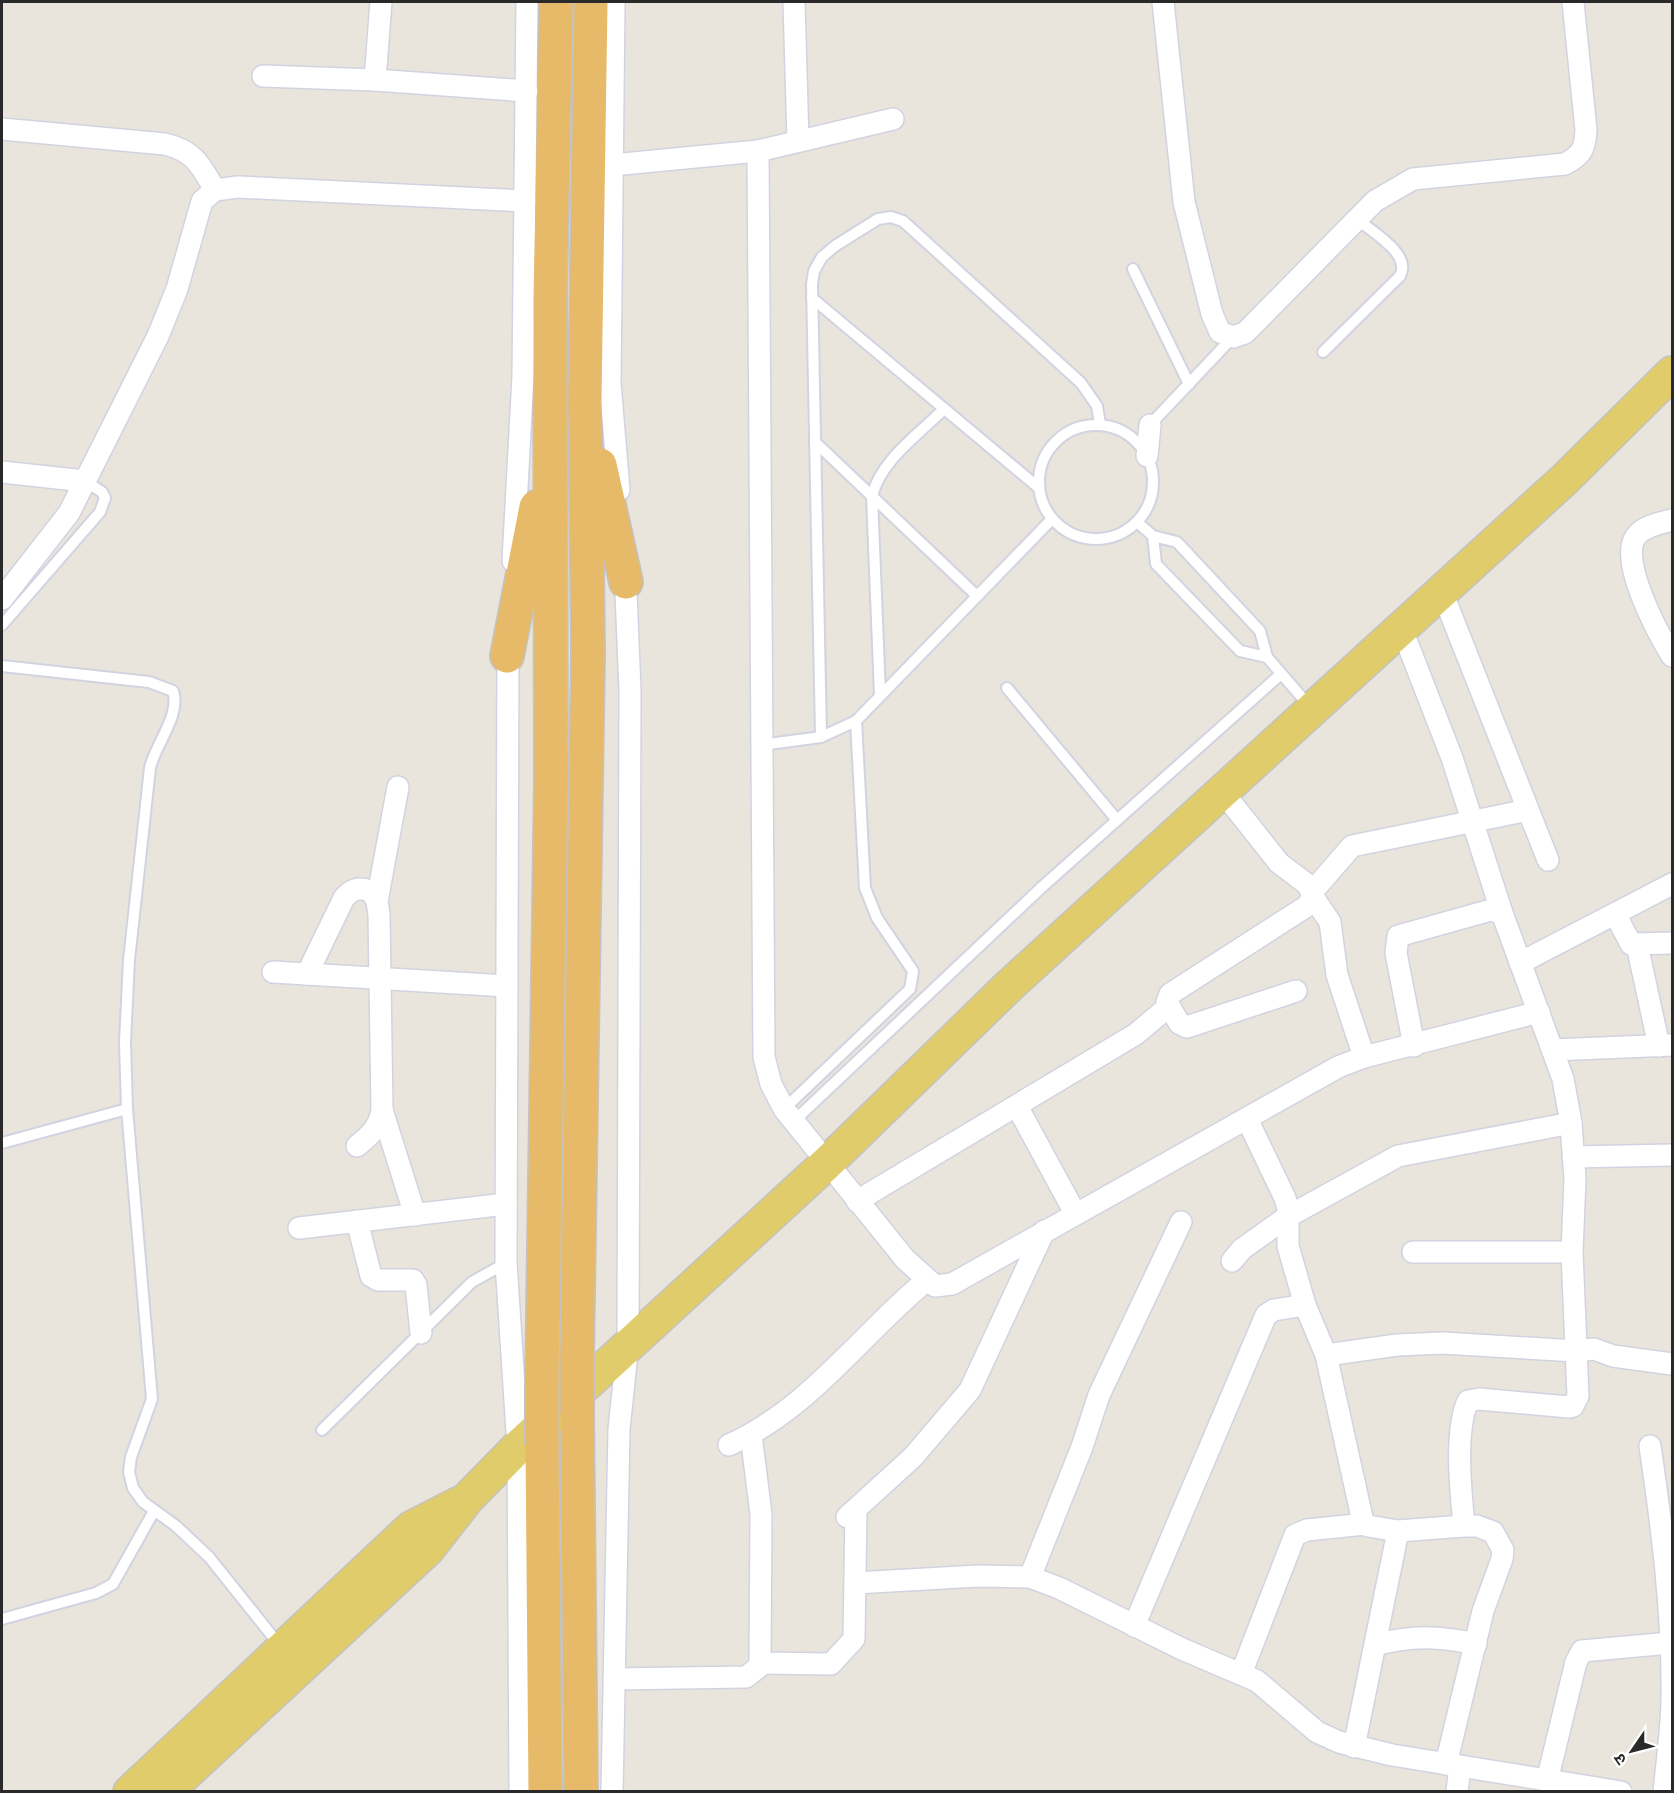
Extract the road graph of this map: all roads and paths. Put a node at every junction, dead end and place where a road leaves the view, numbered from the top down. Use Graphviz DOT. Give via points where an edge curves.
graph roads {
  1 [pos="381,2"];
  2 [pos="527,2"];
  3 [pos="556,2"];
  4 [pos="591,2"];
  5 [pos="614,2"];
  6 [pos="795,2"];
  7 [pos="1162,2"];
  8 [pos="1573,2"];
  9 [pos="263,76"];
  10 [pos="375,80"];
  11 [pos="527,91"];
  12 [pos="893,119"];
  13 [pos="2,129"];
  14 [pos="798,141"];
  15 [pos="758,151"];
  16 [pos="612,165"];
  17 [pos="215,190"];
  18 [pos="525,201"];
  19 [pos="1357,219"];
  20 [pos="1133,269"];
  21 [pos="812,298"];
  22 [pos="1233,337"];
  23 [pos="1323,352"];
  24 [pos="1672,374"];
  25 [pos="1189,384"];
  26 [pos="585,399"];
  27 [pos="944,409"];
  28 [pos="1100,424"];
  29 [pos="551,432"];
  30 [pos="1144,441"];
  31 [pos="815,442"];
  32 [pos="2,472"];
  33 [pos="92,486"];
  34 [pos="1039,488"];
  35 [pos="872,496"];
  36 [pos="1052,519"];
  37 [pos="1672,520"];
  38 [pos="1138,523"];
  39 [pos="1153,536"];
  40 [pos="626,582"];
  41 [pos="1442,592"];
  42 [pos="977,596"];
  43 [pos="2,599"];
  44 [pos="2,625"];
  45 [pos="1401,627"];
  46 [pos="507,656"];
  47 [pos="1672,656"];
  48 [pos="1267,657"];
  49 [pos="2,666"];
  50 [pos="1281,674"];
  51 [pos="1007,688"];
  52 [pos="880,695"];
  53 [pos="1311,709"];
  54 [pos="856,721"];
  55 [pos="821,736"];
  56 [pos="761,745"];
  57 [pos="399,787"];
  58 [pos="1222,791"];
  59 [pos="1528,810"];
  60 [pos="1117,820"];
  61 [pos="1472,820"];
  62 [pos="1548,860"];
  63 [pos="1672,885"];
  64 [pos="1312,894"];
  65 [pos="376,901"];
  66 [pos="1502,913"];
  67 [pos="1615,914"];
  68 [pos="1672,943"];
  69 [pos="1637,945"];
  70 [pos="1520,963"];
  71 [pos="273,972"];
  72 [pos="307,974"];
  73 [pos="381,977"];
  74 [pos="507,986"];
  75 [pos="1296,991"];
  76 [pos="1168,1006"];
  77 [pos="1539,1012"];
  78 [pos="1666,1045"];
  79 [pos="1414,1046"];
  80 [pos="1553,1050"];
  81 [pos="1364,1057"];
  82 [pos="1017,1108"];
  83 [pos="127,1109"];
  84 [pos="381,1110"];
  85 [pos="788,1116"];
  86 [pos="1247,1119"];
  87 [pos="1571,1123"];
  88 [pos="2,1143"];
  89 [pos="357,1146"];
  90 [pos="1672,1155"];
  91 [pos="1574,1157"];
  92 [pos="826,1164"];
  93 [pos="857,1201"];
  94 [pos="506,1204"];
  95 [pos="1075,1213"];
  96 [pos="416,1215"];
  97 [pos="1287,1217"];
  98 [pos="357,1221"];
  99 [pos="1181,1222"];
  100 [pos="299,1228"];
  101 [pos="1044,1231"];
  102 [pos="1572,1251"];
  103 [pos="1413,1252"];
  104 [pos="1232,1261"];
  105 [pos="506,1263"];
  106 [pos="927,1280"];
  107 [pos="1305,1305"];
  108 [pos="421,1333"];
  109 [pos="628,1344"];
  110 [pos="1576,1352"];
  111 [pos="1326,1355"];
  112 [pos="1672,1364"];
  113 [pos="322,1430"];
  114 [pos="751,1435"];
  115 [pos="729,1445"];
  116 [pos="530,1446"];
  117 [pos="1650,1446"];
  118 [pos="468,1499"];
  119 [pos="154,1511"];
  120 [pos="1365,1524"];
  121 [pos="1464,1526"];
  122 [pos="1398,1531"];
  123 [pos="1030,1577"];
  124 [pos="855,1583"];
  125 [pos="2,1619"];
  126 [pos="1134,1626"];
  127 [pos="1670,1643"];
  128 [pos="1376,1644"];
  129 [pos="1476,1644"];
  130 [pos="283,1650"];
  131 [pos="764,1663"];
  132 [pos="1241,1674"];
  133 [pos="614,1679"];
  134 [pos="1354,1747"];
  135 [pos="1453,1765"];
  136 [pos="1547,1780"];
  137 [pos="130,1791"];
  138 [pos="166,1791"];
  139 [pos="520,1791"];
  140 [pos="545,1791"];
  141 [pos="581,1791"];
  142 [pos="612,1791"];
  143 [pos="1457,1791"];
  144 [pos="1621,1791"];
  145 [pos="1664,1791"];
  1 -- 10 [label="street"];
  2 -- 11 [label="street"];
  3 -- 29 [label="highway"];
  4 -- 26 [label="highway"];
  5 -- 16 [label="street"];
  6 -- 14 [label="street"];
  7 -- 22 [label="street" via="1184,202 1212,314 1220,332"];
  8 -- 19 [label="street" via="1586,130 1585,146 1579,157 1565,164 1413,179 1375,201"];
  9 -- 10 [label="street"];
  10 -- 11 [label="street"];
  11 -- 18 [label="street"];
  12 -- 14 [label="street"];
  13 -- 17 [label="street" via="181,148 198,161"];
  14 -- 15 [label="street"];
  15 -- 16 [label="street"];
  15 -- 56 [label="street"];
  16 -- 40 [label="street" via="610,383"];
  17 -- 18 [label="street" via="238,187"];
  17 -- 33 [label="street" via="202,201 177,289"];
  18 -- 46 [label="street" via="523,376"];
  19 -- 22 [label="street" via="1245,333"];
  19 -- 23 [label="lane" via="1394,250 1404,269"];
  20 -- 25 [label="lane"];
  21 -- 27 [label="lane"];
  21 -- 28 [label="lane" via="814,271 822,257 878,219 891,217 903,221 1082,383 1097,406"];
  21 -- 31 [label="lane"];
  22 -- 25 [label="lane"];
  24 -- 41 [label="main road"];
  25 -- 30 [label="lane"];
  26 -- 40 [label="highway"];
  26 -- 141 [label="highway, bridge" via="588,653 578,1355"];
  27 -- 34 [label="lane"];
  27 -- 35 [label="lane" via="884,468"];
  28 -- 30 [label="lane"];
  28 -- 34 [label="lane" via="1080,426 1062,435 1048,449 1040,468"];
  29 -- 46 [label="highway"];
  29 -- 116 [label="highway, bridge" via="551,780 542,1383"];
  30 -- 38 [label="lane" via="1153,476 1152,496"];
  31 -- 35 [label="lane"];
  31 -- 55 [label="lane"];
  32 -- 33 [label="street"];
  33 -- 43 [label="street"];
  33 -- 44 [label="lane" via="104,505 100,512"];
  34 -- 36 [label="lane"];
  35 -- 42 [label="lane"];
  35 -- 52 [label="lane"];
  36 -- 38 [label="lane" via="1081,537 1098,539 1115,536"];
  36 -- 42 [label="lane"];
  37 -- 47 [label="street" via="1648,526 1636,535 1632,546 1635,580"];
  38 -- 39 [label="lane"];
  39 -- 48 [label="lane" via="1177,542 1260,631"];
  39 -- 48 [label="lane" via="1156,564 1239,651"];
  40 -- 109 [label="street" via="630,690"];
  41 -- 45 [label="main road"];
  41 -- 59 [label="street"];
  42 -- 52 [label="lane"];
  45 -- 53 [label="main road"];
  45 -- 61 [label="street"];
  46 -- 74 [label="street"];
  48 -- 50 [label="lane"];
  49 -- 83 [label="lane" via="149,682 173,691 176,699 150,768 129,960"];
  50 -- 53 [label="lane"];
  50 -- 60 [label="lane"];
  51 -- 60 [label="lane"];
  52 -- 54 [label="lane"];
  53 -- 58 [label="main road"];
  54 -- 55 [label="lane"];
  54 -- 85 [label="lane" via="865,888 877,918 909,963 913,979 910,989"];
  55 -- 56 [label="lane"];
  56 -- 85 [label="street" via="764,1057 771,1084"];
  57 -- 65 [label="street"];
  58 -- 64 [label="street" via="1280,863 1302,878"];
  58 -- 92 [label="main road" via="1010,985"];
  59 -- 61 [label="street"];
  59 -- 62 [label="street"];
  60 -- 85 [label="lane"];
  61 -- 64 [label="street" via="1352,846"];
  61 -- 66 [label="street"];
  63 -- 67 [label="street"];
  64 -- 76 [label="street" via="1299,911 1170,994"];
  64 -- 81 [label="street" via="1330,922 1337,975"];
  65 -- 72 [label="street" via="371,891 351,890"];
  65 -- 73 [label="street"];
  66 -- 70 [label="street"];
  66 -- 79 [label="street" via="1491,910 1398,936 1396,953"];
  67 -- 69 [label="street" via="1627,941"];
  67 -- 70 [label="street"];
  68 -- 69 [label="street"];
  69 -- 78 [label="street"];
  70 -- 77 [label="street"];
  71 -- 72 [label="street"];
  72 -- 73 [label="street"];
  73 -- 74 [label="street"];
  73 -- 84 [label="street"];
  74 -- 94 [label="street"];
  75 -- 76 [label="street" via="1192,1026 1179,1023"];
  76 -- 82 [label="street" via="1136,1035"];
  77 -- 79 [label="street"];
  77 -- 80 [label="street"];
  78 -- 80 [label="street"];
  79 -- 81 [label="street"];
  80 -- 87 [label="street"];
  81 -- 86 [label="street" via="1338,1067"];
  82 -- 93 [label="street"];
  82 -- 95 [label="street"];
  83 -- 88 [label="lane"];
  83 -- 119 [label="lane" via="152,1399 129,1472 133,1488"];
  84 -- 89 [label="street" via="374,1131"];
  84 -- 96 [label="street"];
  85 -- 92 [label="street"];
  86 -- 95 [label="street"];
  86 -- 97 [label="street" via="1285,1198"];
  87 -- 91 [label="street"];
  87 -- 97 [label="street" via="1398,1156"];
  90 -- 91 [label="street"];
  91 -- 102 [label="street"];
  92 -- 93 [label="street"];
  92 -- 109 [label="main road"];
  93 -- 106 [label="street"];
  94 -- 96 [label="street"];
  94 -- 105 [label="street"];
  95 -- 101 [label="street"];
  96 -- 98 [label="street"];
  97 -- 104 [label="street" via="1242,1249"];
  97 -- 107 [label="street" via="1288,1246"];
  98 -- 100 [label="street"];
  98 -- 108 [label="street" via="371,1276 378,1280 413,1280 416,1285"];
  99 -- 123 [label="street" via="1099,1395"];
  101 -- 106 [label="street" via="952,1284 940,1287"];
  101 -- 124 [label="street" via="970,1390 913,1457 850,1514"];
  102 -- 103 [label="street"];
  102 -- 110 [label="street"];
  105 -- 108 [label="lane" via="472,1282"];
  105 -- 116 [label="street"];
  106 -- 114 [label="street" via="892,1308 835,1369"];
  107 -- 111 [label="street"];
  107 -- 126 [label="street" via="1266,1315"];
  108 -- 113 [label="lane"];
  109 -- 116 [label="main road"];
  109 -- 133 [label="street" via="619,1429"];
  110 -- 111 [label="street" via="1443,1343"];
  110 -- 112 [label="street" via="1594,1349 1613,1356"];
  110 -- 121 [label="street" via="1578,1396 1573,1406 1468,1401 1463,1413 1459,1470"];
  111 -- 120 [label="street"];
  114 -- 115 [label="street"];
  114 -- 131 [label="street" via="761,1514 760,1663"];
  116 -- 118 [label="main road"];
  116 -- 139 [label="street"];
  116 -- 140 [label="highway"];
  117 -- 127 [label="street"];
  118 -- 130 [label="main road" via="411,1528"];
  118 -- 138 [label="main road" via="428,1549"];
  119 -- 125 [label="lane" via="113,1584 96,1593"];
  119 -- 130 [label="lane" via="209,1557"];
  120 -- 122 [label="street"];
  120 -- 132 [label="street" via="1307,1530 1295,1535"];
  121 -- 122 [label="street"];
  121 -- 129 [label="street" via="1493,1532 1503,1550"];
  122 -- 128 [label="street"];
  123 -- 124 [label="street"];
  123 -- 126 [label="street"];
  124 -- 131 [label="street" via="854,1639 831,1664"];
  126 -- 132 [label="street"];
  127 -- 136 [label="street" via="1582,1652 1575,1662"];
  127 -- 145 [label="street" via="1672,1698"];
  128 -- 129 [label="street" via="1423,1636"];
  128 -- 134 [label="street"];
  129 -- 135 [label="street"];
  130 -- 137 [label="main road"];
  131 -- 133 [label="street" via="746,1677"];
  132 -- 134 [label="street" via="1270,1689 1317,1732"];
  133 -- 142 [label="street"];
  134 -- 135 [label="street"];
  135 -- 136 [label="street"];
  135 -- 143 [label="street"];
  136 -- 144 [label="street"];
}
